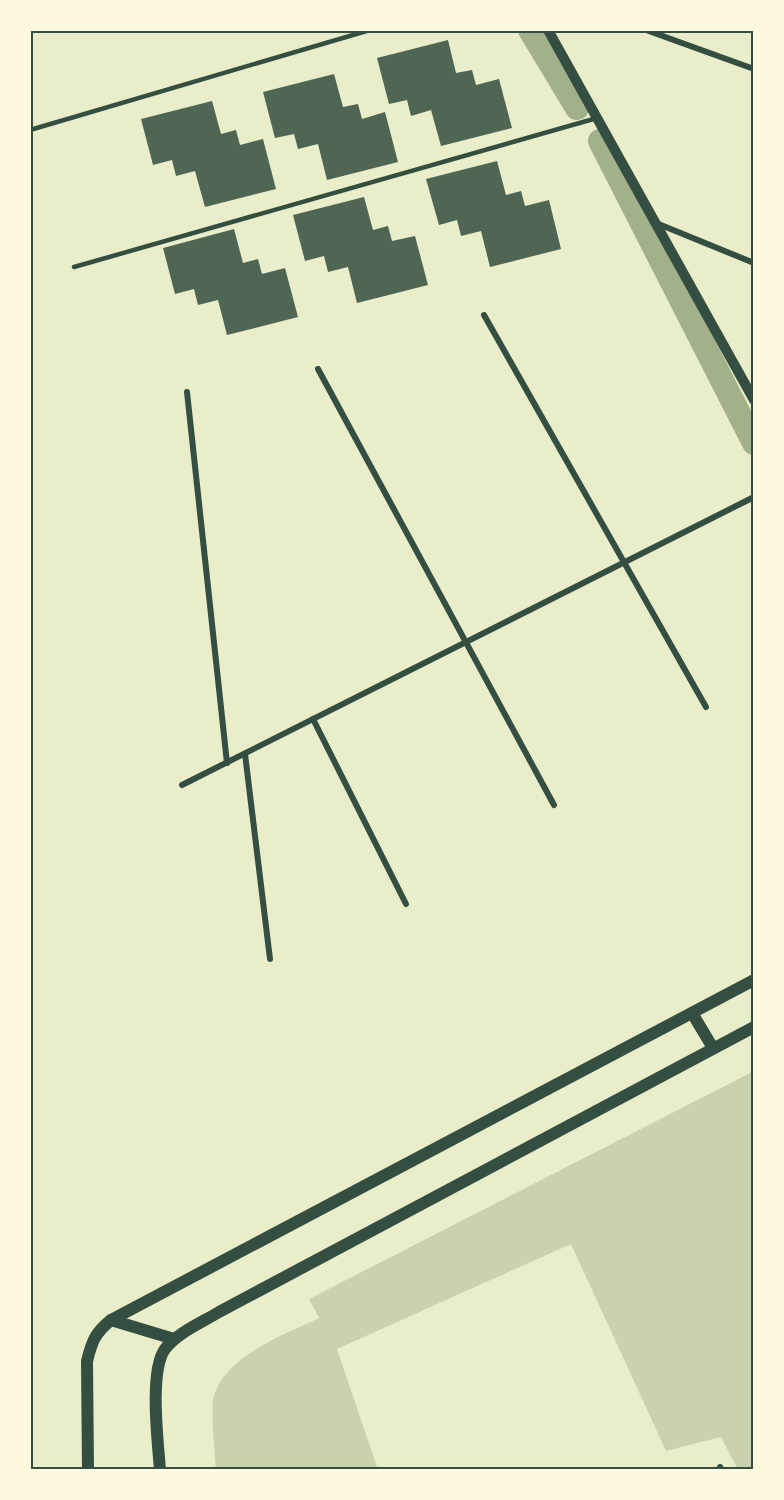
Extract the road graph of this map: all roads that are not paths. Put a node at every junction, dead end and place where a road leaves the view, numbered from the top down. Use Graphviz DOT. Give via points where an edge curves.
graph roads {
  1 [pos="370,30"];
  2 [pos="548,30"];
  3 [pos="646,30"];
  4 [pos="754,69"];
  5 [pos="597,118"];
  6 [pos="30,130"];
  7 [pos="655,222"];
  8 [pos="754,263"];
  9 [pos="74,267"];
  10 [pos="484,315"];
  11 [pos="318,369"];
  12 [pos="187,392"];
  13 [pos="754,400"];
  14 [pos="754,496"];
  15 [pos="624,562"];
  16 [pos="465,642"];
  17 [pos="706,707"];
  18 [pos="313,719"];
  19 [pos="245,754"];
  20 [pos="227,763"];
  21 [pos="182,786"];
  22 [pos="554,805"];
  23 [pos="405,904"];
  24 [pos="270,959"];
  25 [pos="754,980"];
  26 [pos="692,1013"];
  27 [pos="754,1027"];
  28 [pos="713,1048"];
  29 [pos="111,1320"];
  30 [pos="174,1339"];
  31 [pos="88,1470"];
  32 [pos="160,1470"];
  1 -- 6 [label="lane"];
  2 -- 5 [label="street"];
  3 -- 4 [label="street"];
  5 -- 7 [label="street"];
  5 -- 9 [label="lane"];
  7 -- 8 [label="street"];
  7 -- 13 [label="street"];
  10 -- 15 [label="street"];
  11 -- 16 [label="street"];
  12 -- 20 [label="street"];
  14 -- 15 [label="street"];
  15 -- 16 [label="street"];
  15 -- 17 [label="street"];
  16 -- 18 [label="street"];
  16 -- 22 [label="street"];
  18 -- 19 [label="street"];
  18 -- 23 [label="street"];
  19 -- 20 [label="street"];
  19 -- 24 [label="street"];
  20 -- 21 [label="street"];
  25 -- 26 [label="main road"];
  26 -- 28 [label="main road"];
  26 -- 29 [label="main road"];
  27 -- 28 [label="main road"];
  28 -- 30 [label="main road"];
  29 -- 30 [label="main road"];
  29 -- 31 [label="main road" via="98,1331 87,1361"];
  30 -- 32 [label="main road" via="159,1359 156,1386"];
}
